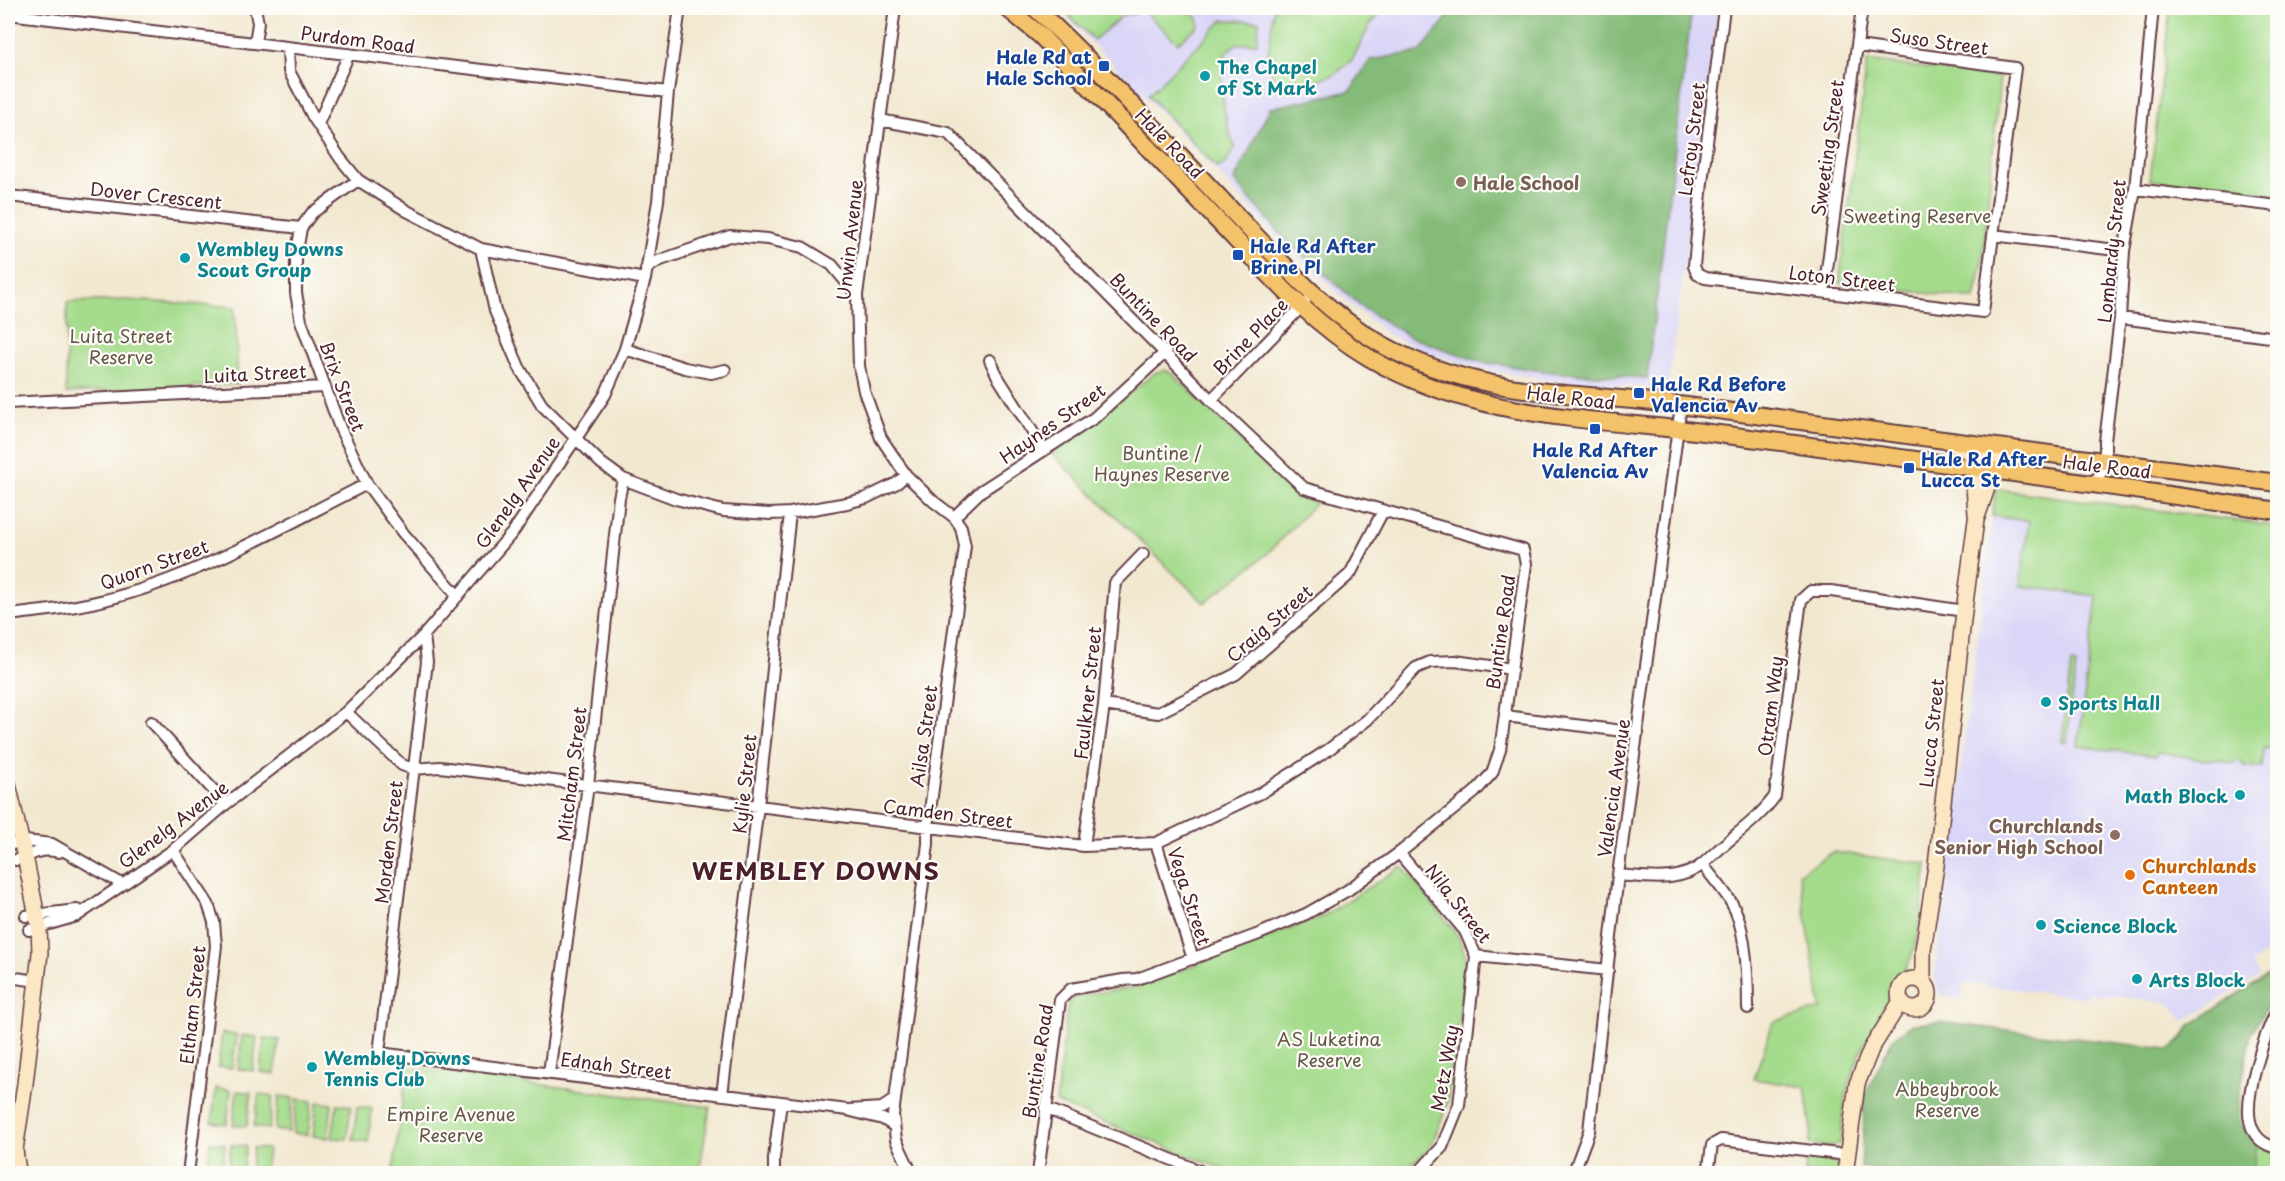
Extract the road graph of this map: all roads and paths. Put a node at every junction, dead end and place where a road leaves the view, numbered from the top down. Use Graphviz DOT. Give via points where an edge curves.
graph roads {
  1 [pos="255,8"];
  2 [pos="680,8"];
  3 [pos="895,8"];
  4 [pos="1007,8"];
  5 [pos="1035,8"];
  6 [pos="1724,8"];
  7 [pos="1862,8"];
  8 [pos="2153,8"];
  9 [pos="8,14"];
  10 [pos="255,43"];
  11 [pos="1858,46"];
  12 [pos="288,47"];
  13 [pos="349,54"];
  14 [pos="668,92"];
  15 [pos="880,120"];
  16 [pos="318,124"];
  17 [pos="358,180"];
  18 [pos="2135,189"];
  19 [pos="8,196"];
  20 [pos="2277,206"];
  21 [pos="301,228"];
  22 [pos="1993,235"];
  23 [pos="481,249"];
  24 [pos="2124,251"];
  25 [pos="1697,273"];
  26 [pos="646,274"];
  27 [pos="1824,292"];
  28 [pos="857,295"];
  29 [pos="1307,300"];
  30 [pos="2121,318"];
  31 [pos="2277,338"];
  32 [pos="625,349"];
  33 [pos="1166,352"];
  34 [pos="990,360"];
  35 [pos="725,370"];
  36 [pos="324,387"];
  37 [pos="1211,400"];
  38 [pos="8,403"];
  39 [pos="1681,405"];
  40 [pos="1678,428"];
  41 [pos="575,438"];
  42 [pos="1932,438"];
  43 [pos="2009,448"];
  44 [pos="1044,450"];
  45 [pos="2105,460"];
  46 [pos="1983,469"];
  47 [pos="906,475"];
  48 [pos="623,479"];
  49 [pos="2082,483"];
  50 [pos="2277,483"];
  51 [pos="367,484"];
  52 [pos="1383,511"];
  53 [pos="2277,511"];
  54 [pos="790,513"];
  55 [pos="954,517"];
  56 [pos="1143,554"];
  57 [pos="458,597"];
  58 [pos="1964,611"];
  59 [pos="8,615"];
  60 [pos="424,634"];
  61 [pos="1512,669"];
  62 [pos="1104,705"];
  63 [pos="346,712"];
  64 [pos="1505,716"];
  65 [pos="151,722"];
  66 [pos="1638,733"];
  67 [pos="413,769"];
  68 [pos="8,784"];
  69 [pos="588,785"];
  70 [pos="226,804"];
  71 [pos="758,806"];
  72 [pos="928,826"];
  73 [pos="8,827"];
  74 [pos="17,843"];
  75 [pos="1156,843"];
  76 [pos="1084,846"];
  77 [pos="173,850"];
  78 [pos="1399,853"];
  79 [pos="68,854"];
  80 [pos="21,859"];
  81 [pos="1703,865"];
  82 [pos="1618,875"];
  83 [pos="122,884"];
  84 [pos="33,922"];
  85 [pos="1476,956"];
  86 [pos="1193,959"];
  87 [pos="1608,970"];
  88 [pos="8,977"];
  89 [pos="34,980"];
  90 [pos="1916,981"];
  91 [pos="1908,1005"];
  92 [pos="1748,1008"];
  93 [pos="2277,1009"];
  94 [pos="379,1053"];
  95 [pos="549,1073"];
  96 [pos="722,1095"];
  97 [pos="894,1100"];
  98 [pos="781,1102"];
  99 [pos="1045,1108"];
  100 [pos="848,1110"];
  101 [pos="894,1126"];
  102 [pos="8,1137"];
  103 [pos="2277,1148"];
  104 [pos="1847,1155"];
  105 [pos="16,1170"];
  106 [pos="188,1173"];
  107 [pos="774,1173"];
  108 [pos="912,1173"];
  109 [pos="1038,1173"];
  110 [pos="1207,1173"];
  111 [pos="1417,1173"];
  112 [pos="1573,1173"];
  113 [pos="1708,1173"];
  114 [pos="1845,1173"];
  1 -- 10 [label="street"];
  2 -- 14 [label="street, Glenelg Avenue"];
  3 -- 15 [label="street, Unwin Avenue"];
  4 -- 29 [label="main road, Hale Road" via="1041,36"];
  5 -- 29 [label="main road, Hale Road" via="1081,52"];
  6 -- 25 [label="street, Lefroy Street" via="1702,182 1694,266"];
  7 -- 11 [label="street, Sweeting Street"];
  8 -- 18 [label="street, Lombardy Street"];
  9 -- 10 [label="street, Purdom Road"];
  10 -- 12 [label="street, Purdom Road"];
  11 -- 22 [label="street, Suso Street" via="2015,68"];
  11 -- 27 [label="street, Sweeting Street"];
  12 -- 13 [label="street, Purdom Road"];
  12 -- 16 [label="street" via="289,71"];
  13 -- 14 [label="street, Purdom Road"];
  13 -- 16 [label="street"];
  14 -- 26 [label="street, Glenelg Avenue" via="658,201"];
  15 -- 28 [label="street, Unwin Avenue"];
  15 -- 33 [label="street, Buntine Road" via="948,133"];
  16 -- 17 [label="street"];
  17 -- 21 [label="street" via="312,213"];
  17 -- 23 [label="street" via="407,211"];
  18 -- 20 [label="street"];
  18 -- 24 [label="street, Lombardy Street"];
  19 -- 21 [label="street, Dover Crescent"];
  21 -- 36 [label="street, Brix Street" via="296,293 301,321"];
  22 -- 24 [label="street"];
  22 -- 27 [label="street, Loton Street" via="1983,312"];
  23 -- 26 [label="street"];
  23 -- 41 [label="street" via="495,311 519,367 542,405"];
  24 -- 30 [label="street, Lombardy Street"];
  25 -- 27 [label="street, Loton Street" via="1705,278"];
  26 -- 28 [label="street" via="669,257 730,236 768,239 812,253 832,266"];
  26 -- 32 [label="street, Glenelg Avenue"];
  28 -- 47 [label="street, Unwin Avenue" via="859,366 864,391 881,438"];
  29 -- 37 [label="street, Brine Place"];
  29 -- 39 [label="main road, Hale Road" via="1378,342 1434,369 1483,383"];
  29 -- 40 [label="main road, Hale Road" via="1367,357 1418,383 1480,404 1541,415"];
  30 -- 31 [label="street"];
  30 -- 45 [label="street, Lombardy Street"];
  32 -- 35 [label="street" via="711,374"];
  32 -- 41 [label="street, Glenelg Avenue" via="605,395"];
  33 -- 37 [label="street, Buntine Road"];
  33 -- 44 [label="street, Haynes Street" via="1094,418"];
  34 -- 44 [label="street"];
  36 -- 38 [label="street, Luita Street"];
  36 -- 51 [label="street, Brix Street"];
  37 -- 52 [label="street, Buntine Road" via="1304,488"];
  39 -- 40 [label="street, Valencia Avenue"];
  39 -- 42 [label="main road, Hale Road"];
  40 -- 46 [label="main road, Hale Road"];
  40 -- 66 [label="street, Valencia Avenue"];
  41 -- 48 [label="street"];
  41 -- 57 [label="street, Glenelg Avenue" via="513,532"];
  42 -- 43 [label="main road, Hale Road"];
  42 -- 46 [label="street" via="1976,453"];
  43 -- 45 [label="main road, Hale Road"];
  43 -- 46 [label="street"];
  44 -- 55 [label="street, Haynes Street" via="981,492"];
  45 -- 49 [label="street" via="2096,480"];
  45 -- 50 [label="main road, Hale Road"];
  46 -- 49 [label="main road, Hale Road"];
  46 -- 58 [label="street, Lucca Street" via="1974,486 1976,520"];
  47 -- 54 [label="street" via="866,498"];
  47 -- 55 [label="street, Unwin Avenue"];
  48 -- 54 [label="street" via="676,499 723,510"];
  48 -- 69 [label="street, Mitcham Street"];
  49 -- 53 [label="main road, Hale Road"];
  51 -- 57 [label="street, Brix Street"];
  51 -- 59 [label="street, Quorn Street" via="195,570 116,597"];
  52 -- 61 [label="street, Buntine Road" via="1523,550 1526,564"];
  52 -- 62 [label="street, Craig Street" via="1350,574 1236,674 1158,713"];
  54 -- 71 [label="street, Kylie Street"];
  55 -- 72 [label="street, Ailsa Street" via="965,546"];
  56 -- 62 [label="street, Faulkner Street" via="1115,584"];
  57 -- 60 [label="street, Glenelg Avenue"];
  58 -- 81 [label="street, Otram Way" via="1831,591 1811,591 1801,600 1775,796 1765,812"];
  58 -- 90 [label="street, Lucca Street" via="1936,866"];
  60 -- 63 [label="street, Glenelg Avenue"];
  60 -- 67 [label="street, Morden Street" via="427,662"];
  61 -- 64 [label="street, Buntine Road"];
  61 -- 75 [label="street, Camden Street" via="1455,662 1430,662 1416,668 1367,720 1328,750 1261,793"];
  62 -- 76 [label="street, Faulkner Street"];
  63 -- 67 [label="street" via="402,765"];
  63 -- 70 [label="street, Glenelg Avenue"];
  64 -- 66 [label="street"];
  64 -- 78 [label="street, Buntine Road" via="1492,773 1475,792"];
  65 -- 70 [label="street"];
  66 -- 82 [label="street, Valencia Avenue"];
  67 -- 69 [label="street, Camden Street" via="440,767"];
  67 -- 94 [label="street, Morden Street"];
  68 -- 74 [label="street"];
  69 -- 71 [label="street, Camden Street"];
  69 -- 95 [label="street, Mitcham Street"];
  70 -- 77 [label="street, Glenelg Avenue"];
  71 -- 72 [label="street, Camden Street"];
  71 -- 96 [label="street, Kylie Street"];
  72 -- 76 [label="street, Camden Street"];
  72 -- 97 [label="street, Ailsa Street"];
  73 -- 74 [label="street"];
  74 -- 79 [label="street, Glenelg Avenue" via="44,841"];
  74 -- 80 [label="street"];
  75 -- 76 [label="street, Camden Street"];
  75 -- 86 [label="street, Vega Street"];
  77 -- 83 [label="street, Glenelg Avenue"];
  77 -- 106 [label="street, Eltham Street" via="208,904 216,946"];
  78 -- 85 [label="street, Nila Street" via="1465,931"];
  78 -- 86 [label="street, Buntine Road" via="1348,891 1306,914"];
  79 -- 80 [label="street, Glenelg Avenue" via="42,849"];
  79 -- 83 [label="street, Glenelg Avenue"];
  80 -- 84 [label="street"];
  81 -- 82 [label="street, Otram Way" via="1661,879"];
  81 -- 92 [label="street" via="1733,903 1739,920 1748,968"];
  82 -- 87 [label="street, Valencia Avenue"];
  83 -- 84 [label="street, Glenelg Avenue" via="88,907"];
  84 -- 89 [label="street" via="40,953"];
  85 -- 87 [label="street, Nila Street"];
  85 -- 111 [label="street, Metz Way" via="1458,1105 1442,1147"];
  86 -- 99 [label="street, Buntine Road" via="1137,979 1071,989 1060,1000"];
  87 -- 112 [label="street, Valencia Avenue" via="1589,1131"];
  88 -- 89 [label="street"];
  89 -- 102 [label="street"];
  89 -- 105 [label="street"];
  90 -- 91 [label="street" via="1899,990"];
  90 -- 91 [label="street" via="1928,990 1927,1002"];
  91 -- 104 [label="street" via="1871,1049 1857,1084"];
  93 -- 103 [label="street" via="2259,1058 2250,1099 2250,1120 2256,1137"];
  94 -- 95 [label="street, Ednah Street"];
  95 -- 96 [label="street, Ednah Street"];
  96 -- 98 [label="street, Ednah Street"];
  97 -- 100 [label="street, Ednah Street" via="882,1108"];
  97 -- 101 [label="street, Ailsa Street"];
  98 -- 100 [label="street, Ednah Street"];
  98 -- 107 [label="street"];
  99 -- 109 [label="street, Buntine Road"];
  99 -- 110 [label="street"];
  100 -- 101 [label="street, Ednah Street"];
  101 -- 108 [label="street, Ailsa Street" via="896,1140"];
  104 -- 113 [label="street" via="1721,1140 1712,1145"];
  104 -- 114 [label="street"];
}
